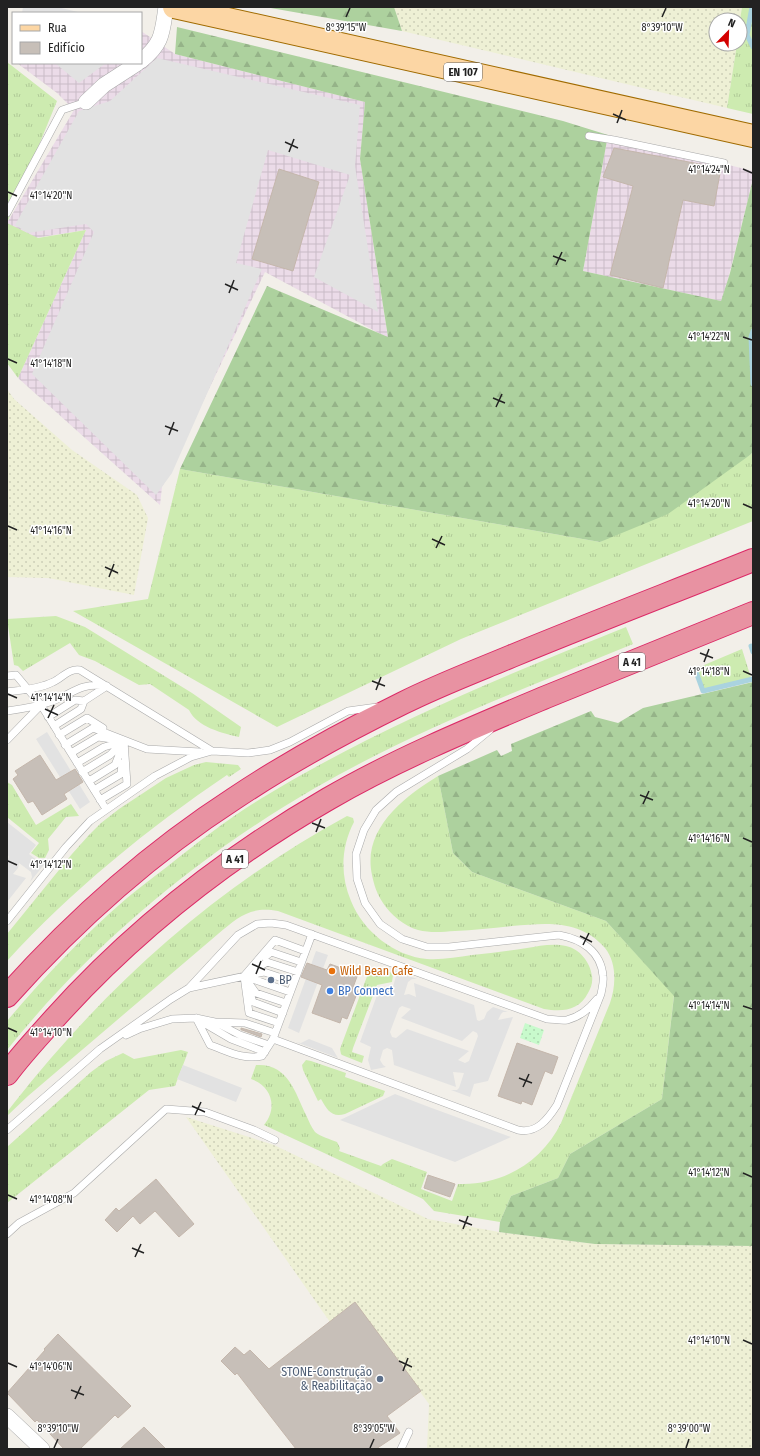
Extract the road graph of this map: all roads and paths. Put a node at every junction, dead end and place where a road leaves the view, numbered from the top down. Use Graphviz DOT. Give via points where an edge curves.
graph roads {
  1 [pos="166,7"];
  2 [pos="174,7"];
  3 [pos="142,60"];
  4 [pos="136,64"];
  5 [pos="86,102"];
  6 [pos="589,136"];
  7 [pos="753,136"];
  8 [pos="724,163"];
  9 [pos="7,214"];
  10 [pos="753,560"];
  11 [pos="753,613"];
  12 [pos="7,676"];
  13 [pos="107,686"];
  14 [pos="28,690"];
  15 [pos="7,692"];
  16 [pos="84,701"];
  17 [pos="405,702"];
  18 [pos="41,705"];
  19 [pos="7,711"];
  20 [pos="511,712"];
  21 [pos="48,717"];
  22 [pos="54,726"];
  23 [pos="60,735"];
  24 [pos="7,740"];
  25 [pos="124,741"];
  26 [pos="65,744"];
  27 [pos="212,751"];
  28 [pos="71,753"];
  29 [pos="77,763"];
  30 [pos="82,772"];
  31 [pos="88,782"];
  32 [pos="94,790"];
  33 [pos="100,800"];
  34 [pos="106,809"];
  35 [pos="7,921"];
  36 [pos="312,934"];
  37 [pos="305,951"];
  38 [pos="301,962"];
  39 [pos="298,972"];
  40 [pos="244,976"];
  41 [pos="294,982"];
  42 [pos="189,988"];
  43 [pos="290,992"];
  44 [pos="601,994"];
  45 [pos="7,996"];
  46 [pos="286,1003"];
  47 [pos="283,1013"];
  48 [pos="196,1018"];
  49 [pos="215,1022"];
  50 [pos="279,1023"];
  51 [pos="272,1039"];
  52 [pos="100,1049"];
  53 [pos="265,1052"];
  54 [pos="7,1074"];
  55 [pos="7,1130"];
  56 [pos="275,1140"];
  57 [pos="7,1234"];
  58 [pos="7,1416"];
  59 [pos="409,1432"];
  60 [pos="42,1449"];
  61 [pos="401,1449"];
  1 -- 3 [label="street" via="162,36 152,52"];
  2 -- 7 [label="main road, EN 107"];
  4 -- 5 [label="street" via="104,85"];
  5 -- 9 [label="lane" via="62,110"];
  6 -- 8 [label="lane"];
  10 -- 17 [label="highway"];
  11 -- 20 [label="highway, A 41"];
  12 -- 14 [label="lane" via="16,675"];
  13 -- 14 [label="lane" via="75,669 52,683"];
  13 -- 16 [label="lane"];
  13 -- 18 [label="lane" via="86,686"];
  13 -- 27 [label="lane"];
  14 -- 15 [label="lane"];
  14 -- 18 [label="lane"];
  16 -- 21 [label="lane" via="75,700"];
  16 -- 22 [label="lane" via="81,709"];
  17 -- 27 [label="lane" via="348,711 270,750 248,753"];
  17 -- 45 [label="highway" via="282,768 234,798 176,840 88,913"];
  18 -- 19 [label="lane"];
  18 -- 21 [label="lane"];
  18 -- 24 [label="lane"];
  20 -- 44 [label="lane" via="467,749 396,792 376,810 364,830 356,854 357,879 365,903 380,924 402,939 427,947 450,947 547,935 572,937 585,944 598,958 603,976"];
  20 -- 54 [label="highway, A 41" via="446,740 348,788 235,858 152,923 95,975"];
  21 -- 22 [label="lane"];
  22 -- 23 [label="lane"];
  23 -- 25 [label="lane" via="87,718"];
  23 -- 26 [label="lane"];
  25 -- 26 [label="lane" via="93,728"];
  25 -- 27 [label="lane" via="147,749"];
  25 -- 28 [label="lane" via="98,737"];
  25 -- 29 [label="lane" via="104,746"];
  25 -- 30 [label="lane" via="110,756"];
  25 -- 31 [label="lane" via="115,765"];
  25 -- 32 [label="lane" via="121,774"];
  25 -- 33 [label="lane" via="127,784"];
  26 -- 28 [label="lane"];
  27 -- 34 [label="lane" via="172,766"];
  28 -- 29 [label="lane"];
  29 -- 30 [label="lane"];
  30 -- 31 [label="lane"];
  31 -- 32 [label="lane"];
  32 -- 33 [label="lane"];
  33 -- 34 [label="lane"];
  34 -- 35 [label="lane" via="90,821 66,847"];
  36 -- 37 [label="lane"];
  36 -- 42 [label="lane" via="286,925 257,924 238,935"];
  36 -- 44 [label="lane" via="547,1019 572,1018 592,1005"];
  37 -- 38 [label="lane"];
  37 -- 40 [label="lane" via="275,940"];
  38 -- 39 [label="lane"];
  38 -- 40 [label="lane" via="271,952"];
  39 -- 40 [label="lane" via="267,962"];
  39 -- 41 [label="lane"];
  40 -- 41 [label="lane" via="264,972"];
  40 -- 42 [label="lane"];
  40 -- 43 [label="lane"];
  40 -- 46 [label="lane" via="256,992"];
  40 -- 47 [label="lane" via="252,1002"];
  40 -- 50 [label="lane" via="249,1013"];
  41 -- 43 [label="lane"];
  42 -- 52 [label="lane"];
  43 -- 46 [label="lane"];
  44 -- 51 [label="lane" via="558,1105 543,1124 526,1132"];
  46 -- 47 [label="lane"];
  47 -- 50 [label="lane"];
  48 -- 49 [label="lane"];
  48 -- 52 [label="lane" via="172,1019 139,1029"];
  48 -- 53 [label="lane" via="231,1039"];
  48 -- 53 [label="lane" via="210,1044 244,1058 262,1056"];
  49 -- 51 [label="lane" via="240,1035"];
  49 -- 51 [label="lane" via="245,1022"];
  50 -- 51 [label="lane"];
  51 -- 53 [label="lane"];
  52 -- 55 [label="lane"];
  56 -- 57 [label="lane" via="205,1112 166,1109 74,1193 19,1223"];
  58 -- 60 [label="street"];
  59 -- 61 [label="lane"];
}
